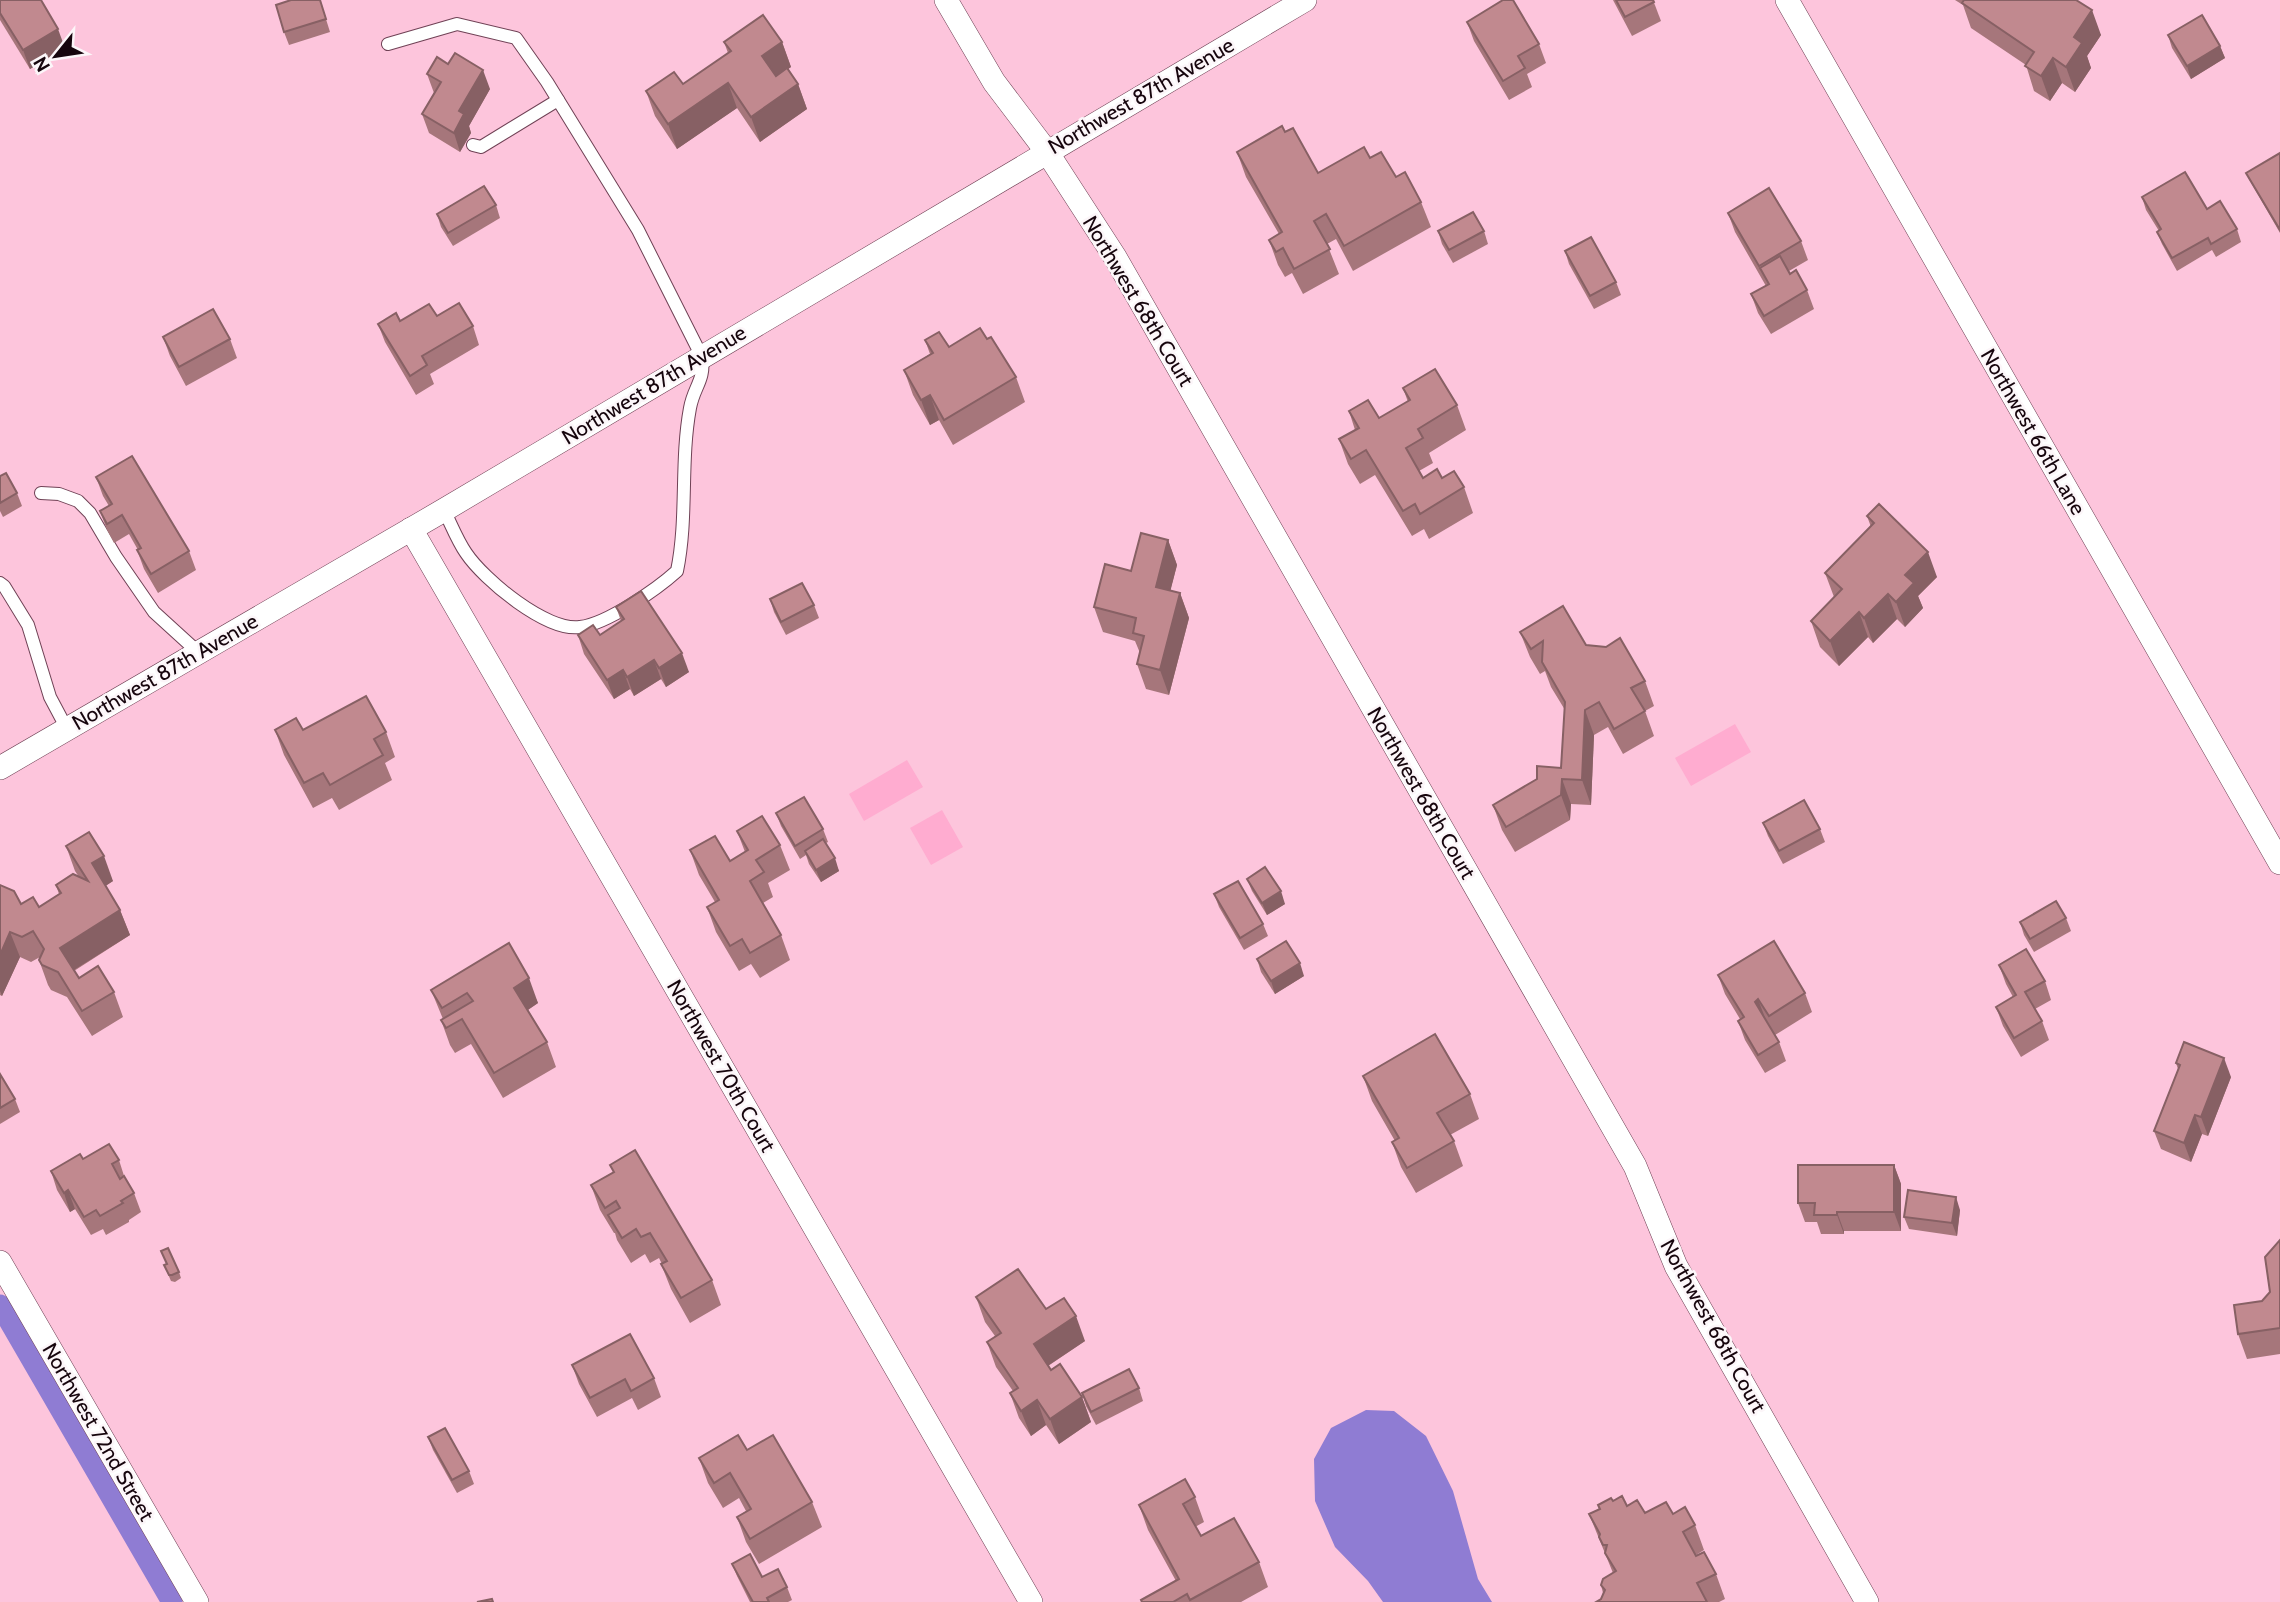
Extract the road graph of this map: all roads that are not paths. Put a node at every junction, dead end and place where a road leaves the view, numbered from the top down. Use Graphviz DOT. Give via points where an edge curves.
graph roads {
  1 [pos="946,0"];
  2 [pos="1306,0"];
  3 [pos="1787,0"];
  4 [pos="388,44"];
  5 [pos="558,100"];
  6 [pos="473,145"];
  7 [pos="1047,152"];
  8 [pos="702,357"];
  9 [pos="41,493"];
  10 [pos="444,510"];
  11 [pos="411,529"];
  12 [pos="0,583"];
  13 [pos="198,653"];
  14 [pos="67,729"];
  15 [pos="0,768"];
  16 [pos="2280,863"];
  17 [pos="0,1262"];
  18 [pos="197,1602"];
  19 [pos="1031,1602"];
  20 [pos="1867,1602"];
  1 -- 7 [label="street, Northwest 68th Court" via="994,82"];
  2 -- 7 [label="street, Northwest 87th Avenue"];
  3 -- 16 [label="street, Northwest 66th Lane"];
  4 -- 5 [label="lane" via="457,24 516,38"];
  5 -- 6 [label="lane" via="481,147"];
  5 -- 8 [label="lane" via="638,230"];
  7 -- 8 [label="street, Northwest 87th Avenue"];
  7 -- 20 [label="street, Northwest 68th Court" via="1115,257 1634,1166 1676,1266"];
  8 -- 10 [label="street, Northwest 87th Avenue"];
  8 -- 10 [label="lane" via="704,372 690,407 677,571 615,614 579,628 541,618 479,569"];
  9 -- 13 [label="lane" via="78,501 90,513 154,612"];
  10 -- 11 [label="street, Northwest 87th Avenue"];
  11 -- 13 [label="street, Northwest 87th Avenue"];
  11 -- 19 [label="street, Northwest 70th Court"];
  12 -- 14 [label="lane" via="28,625 50,696"];
  13 -- 14 [label="street, Northwest 87th Avenue"];
  14 -- 15 [label="street, Northwest 87th Avenue"];
  17 -- 18 [label="street, Northwest 72nd Street"];
}
